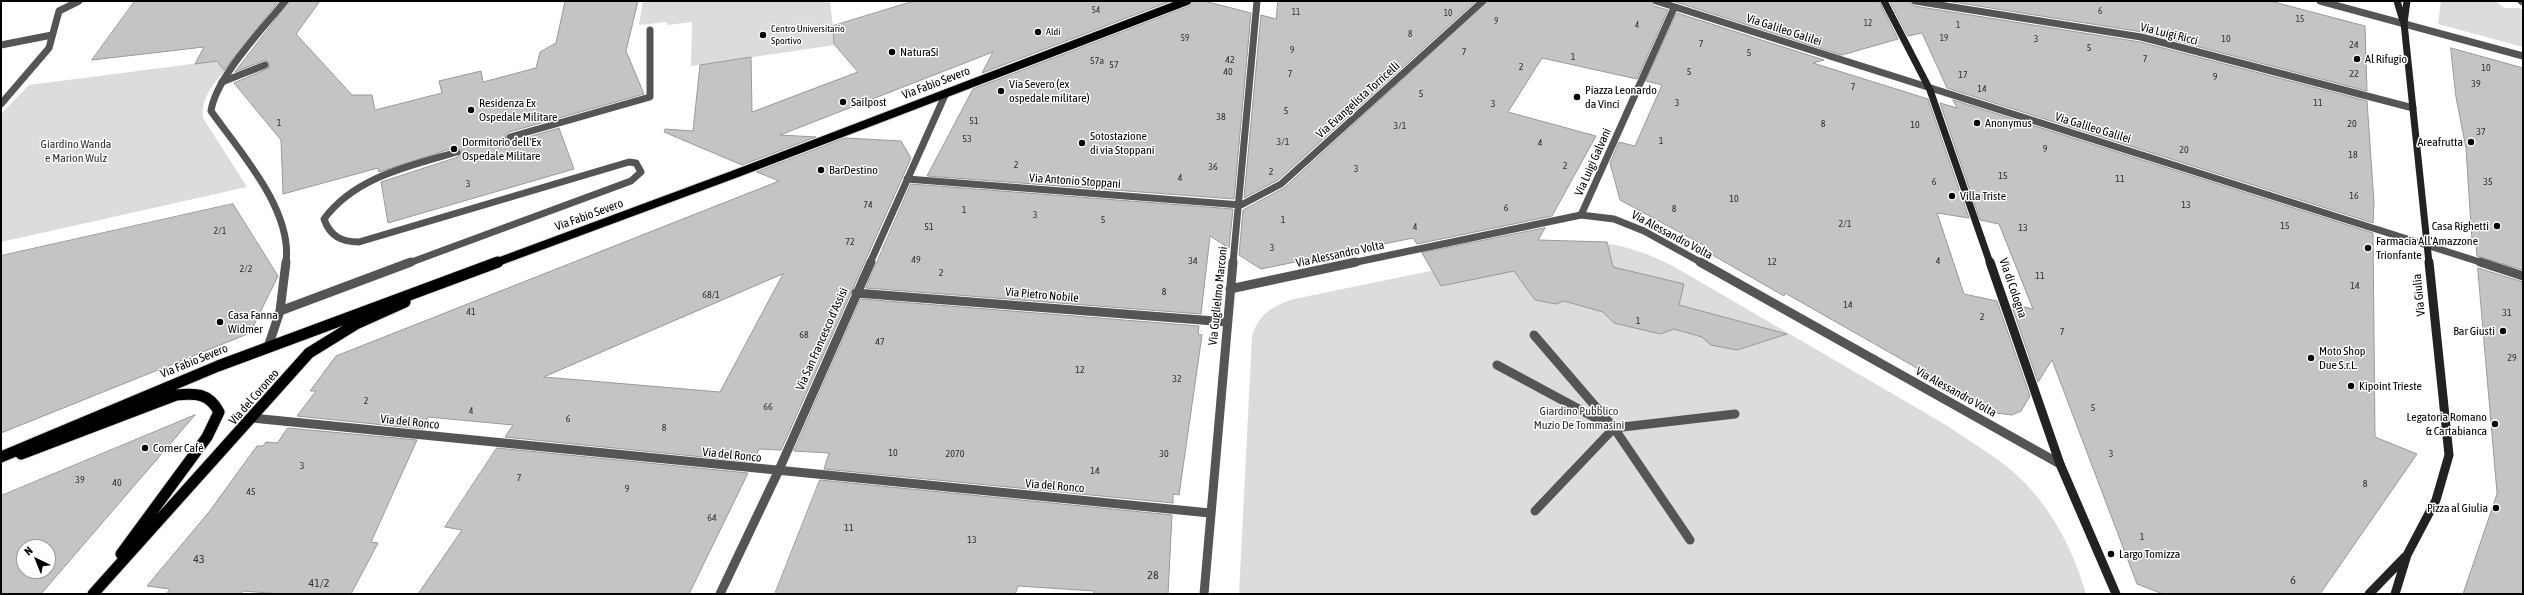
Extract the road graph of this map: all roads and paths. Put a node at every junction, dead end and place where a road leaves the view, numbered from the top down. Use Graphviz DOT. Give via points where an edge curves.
graph roads {
  1 [pos="79,1"];
  2 [pos="286,1"];
  3 [pos="1187,1"];
  4 [pos="1257,1"];
  5 [pos="1483,1"];
  6 [pos="1656,1"];
  7 [pos="1884,1"];
  8 [pos="1915,1"];
  9 [pos="2320,1"];
  10 [pos="2396,1"];
  11 [pos="2407,1"];
  12 [pos="1674,8"];
  13 [pos="2404,23"];
  14 [pos="650,30"];
  15 [pos="52,35"];
  16 [pos="1,45"];
  17 [pos="2523,56"];
  18 [pos="266,65"];
  19 [pos="222,82"];
  20 [pos="1930,90"];
  21 [pos="946,93"];
  22 [pos="1,104"];
  23 [pos="2413,108"];
  24 [pos="510,137"];
  25 [pos="457,152"];
  26 [pos="907,179"];
  27 [pos="1241,205"];
  28 [pos="1581,215"];
  29 [pos="2428,246"];
  30 [pos="474,271"];
  31 [pos="2523,276"];
  32 [pos="1230,290"];
  33 [pos="856,293"];
  34 [pos="280,311"];
  35 [pos="1226,322"];
  36 [pos="1534,335"];
  37 [pos="269,344"];
  38 [pos="1497,365"];
  39 [pos="1735,414"];
  40 [pos="252,418"];
  41 [pos="1614,428"];
  42 [pos="1,456"];
  43 [pos="1,462"];
  44 [pos="2060,464"];
  45 [pos="778,472"];
  46 [pos="1535,511"];
  47 [pos="1210,513"];
  48 [pos="1690,540"];
  49 [pos="2408,555"];
  50 [pos="2114,590"];
  51 [pos="92,594"];
  52 [pos="720,594"];
  53 [pos="1204,594"];
  54 [pos="2119,594"];
  55 [pos="2369,594"];
  56 [pos="2395,594"];
  1 -- 15 [label="street" via="60,11"];
  2 -- 19 [label="street"];
  3 -- 21 [label="main road, Via Fabio Severo"];
  4 -- 27 [label="street, Via Guglielmo Marconi"];
  5 -- 27 [label="street, Via Evangelista Torricelli" via="1281,184"];
  6 -- 12 [label="street, Via Galileo Galilei"];
  7 -- 20 [label="street, Via di Cologna"];
  8 -- 23 [label="street, Via Luigi Ricci" via="2141,37"];
  9 -- 13 [label="street"];
  10 -- 13 [label="street, Via Giulia"];
  11 -- 13 [label="street, Via Giulia"];
  12 -- 20 [label="street, Via Galileo Galilei"];
  12 -- 28 [label="street, Via Luigi Galvani"];
  13 -- 17 [label="street"];
  13 -- 23 [label="street, Via Giulia"];
  14 -- 24 [label="street" via="650,97"];
  15 -- 16 [label="street"];
  15 -- 22 [label="street" via="49,48"];
  18 -- 19 [label="street"];
  19 -- 34 [label="street" via="212,98 211,111 267,191 284,228 288,250"];
  20 -- 29 [label="street, Via Galileo Galilei"];
  20 -- 44 [label="street, Via di Cologna"];
  21 -- 26 [label="street, Via San Francesco d'Assisi"];
  21 -- 30 [label="main road, Via Fabio Severo"];
  23 -- 29 [label="street, Via Giulia"];
  25 -- 34 [label="street" via="384,176 341,198 329,209 324,219 327,229 340,240 359,242 629,162 636,163 641,172 631,181"];
  26 -- 27 [label="street, Via Antonio Stoppani"];
  26 -- 33 [label="street, Via San Francesco d'Assisi"];
  27 -- 32 [label="street, Via Guglielmo Marconi"];
  28 -- 32 [label="street, Via Alessandro Volta"];
  28 -- 44 [label="street, Via Alessandro Volta" via="1614,219 1644,231"];
  29 -- 31 [label="street, Via Galileo Galilei"];
  29 -- 49 [label="street, Via Giulia" via="2449,455 2436,500"];
  30 -- 37 [label="main road, Via Fabio Severo"];
  30 -- 40 [label="main road, Via del Coroneo" via="356,324 309,353"];
  32 -- 35 [label="street, Via Guglielmo Marconi"];
  33 -- 35 [label="street, Via Pietro Nobile"];
  33 -- 45 [label="street, Via San Francesco d'Assisi"];
  34 -- 37 [label="street"];
  35 -- 47 [label="street, Via Guglielmo Marconi"];
  36 -- 41 [label="street"];
  37 -- 42 [label="main road, Via Fabio Severo"];
  38 -- 41 [label="street"];
  39 -- 41 [label="street"];
  40 -- 45 [label="street, Via del Ronco"];
  40 -- 51 [label="main road, Via del Coroneo"];
  41 -- 46 [label="street"];
  41 -- 48 [label="street"];
  43 -- 51 [label="main road" via="176,395 194,393 215,401 219,412 207,437"];
  44 -- 50 [label="street, Via di Cologna"];
  45 -- 47 [label="street, Via del Ronco"];
  45 -- 52 [label="street, Via San Francesco d'Assisi"];
  47 -- 53 [label="street, Via Guglielmo Marconi"];
  49 -- 55 [label="street, Via Giulia"];
  49 -- 56 [label="street, Via Giulia"];
  50 -- 54 [label="street, Via di Cologna"];
}
